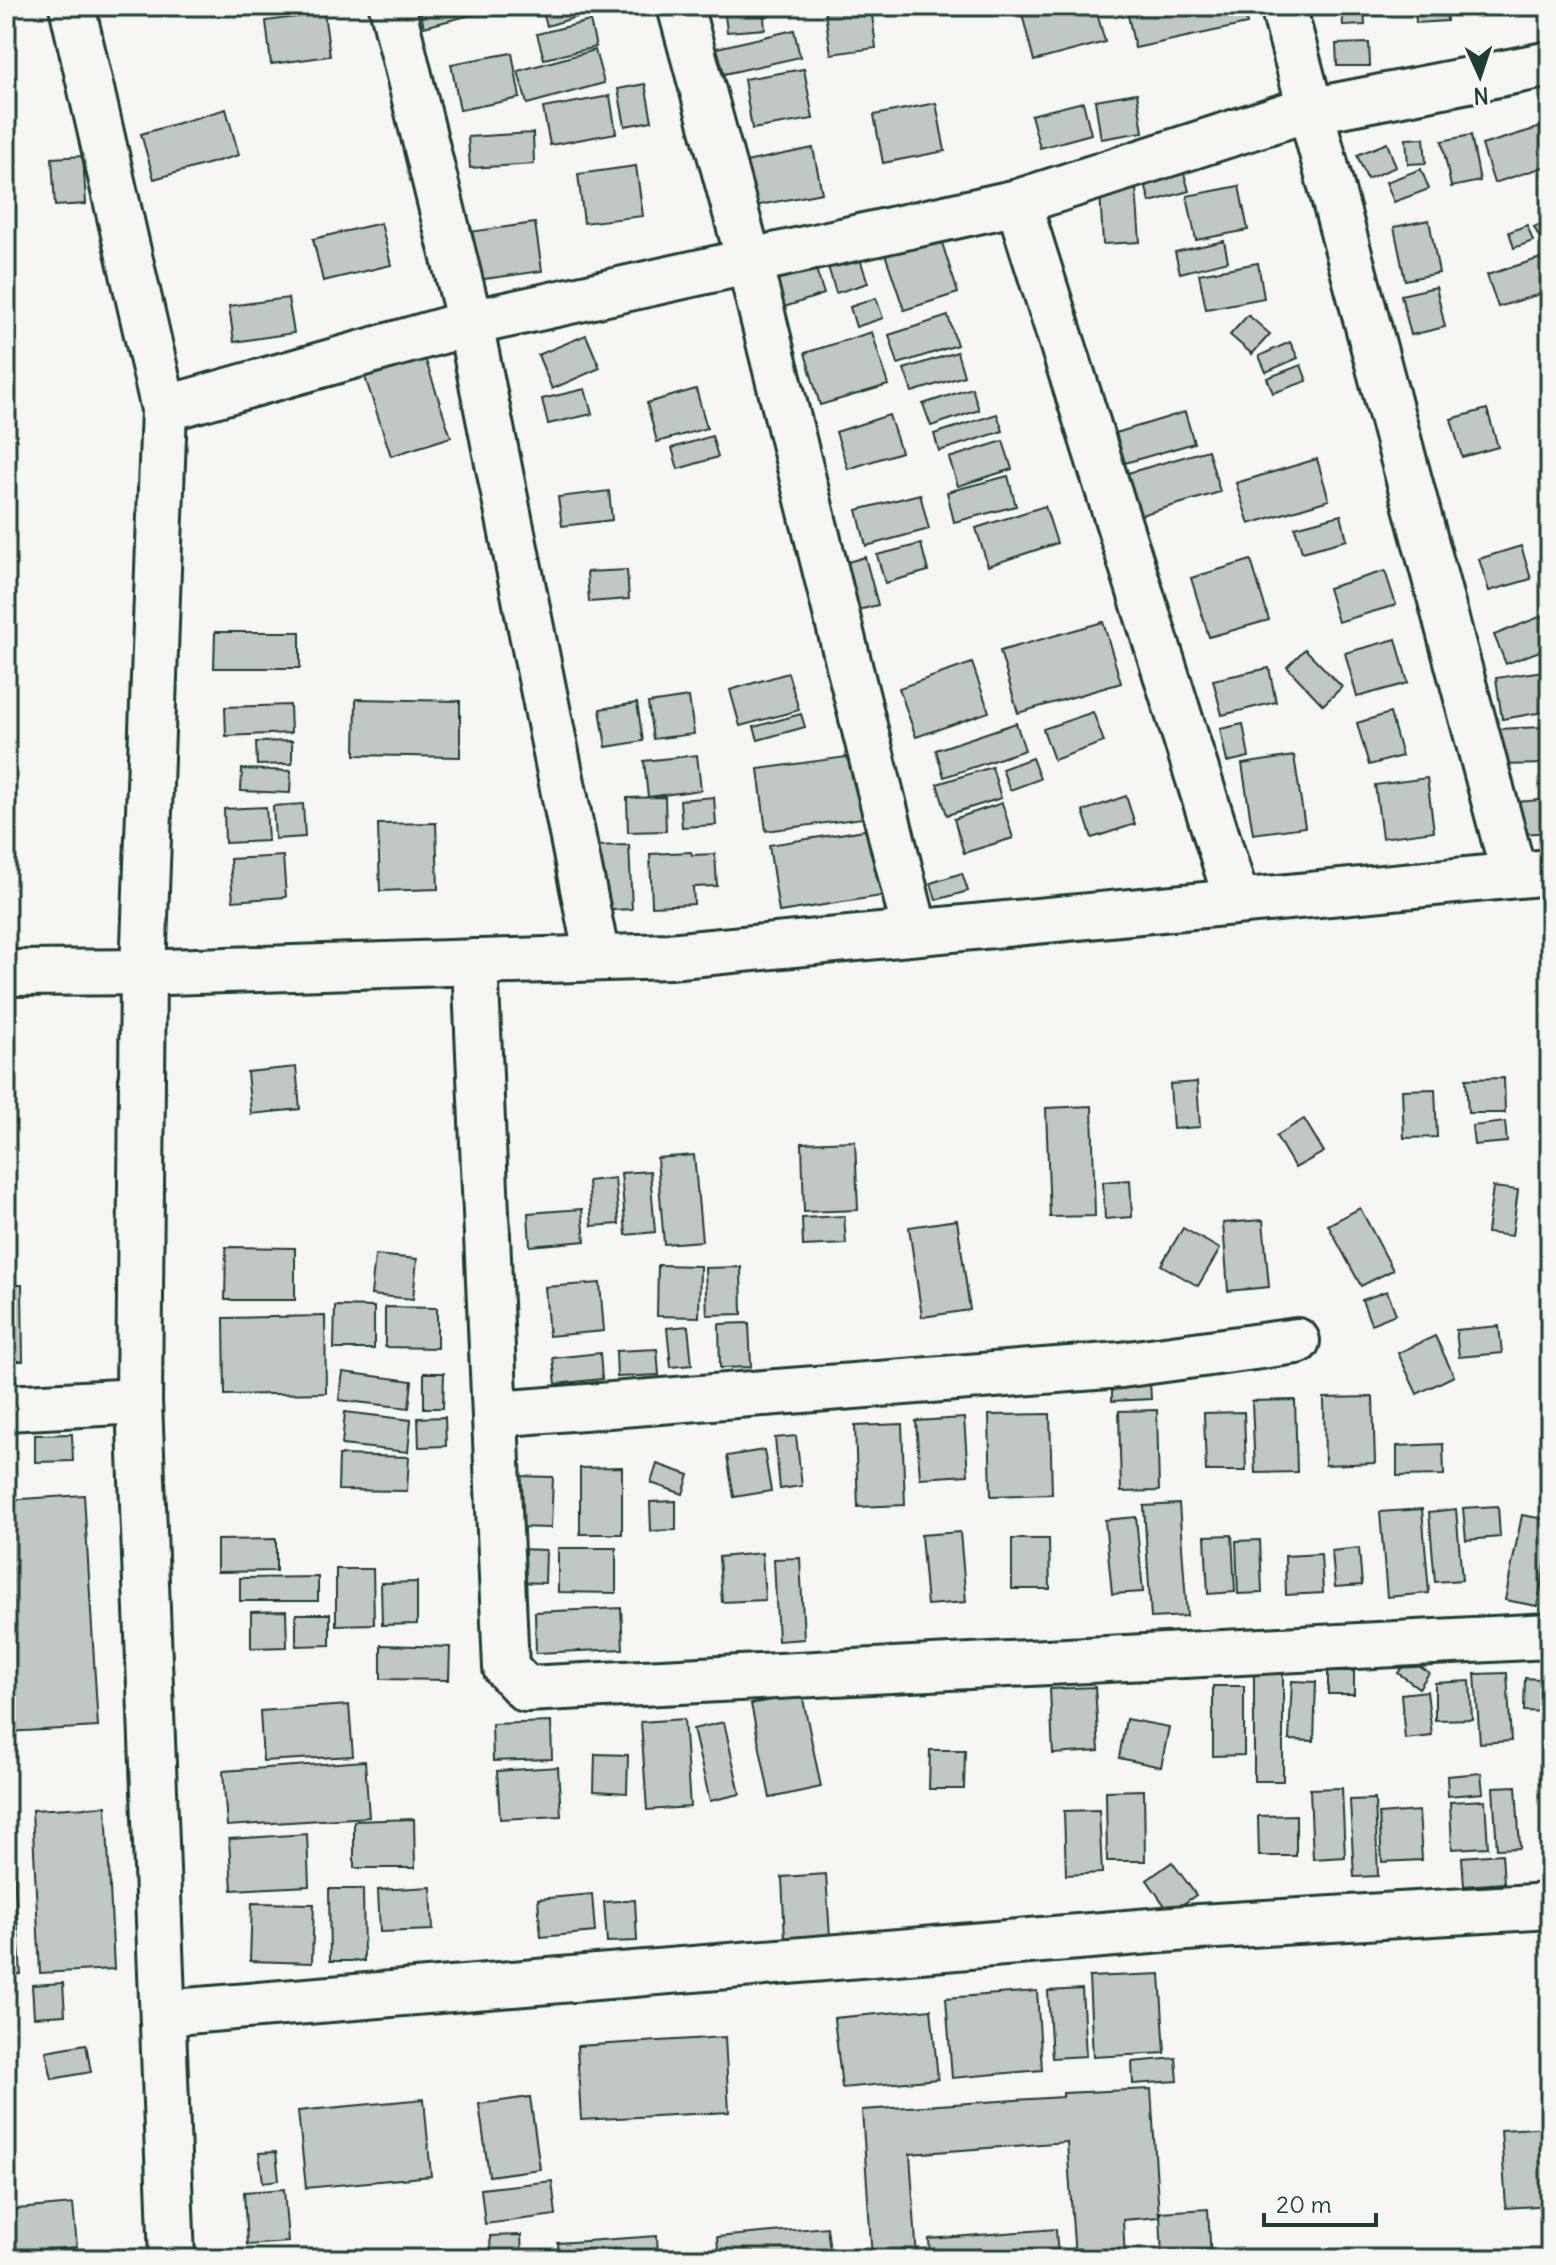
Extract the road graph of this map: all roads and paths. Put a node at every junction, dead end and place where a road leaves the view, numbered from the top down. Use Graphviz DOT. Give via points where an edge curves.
graph roads {
  1 [pos="72,6"];
  2 [pos="392,6"];
  3 [pos="680,6"];
  4 [pos="1283,6"];
  5 [pos="1550,64"];
  6 [pos="1311,110"];
  7 [pos="1018,202"];
  8 [pos="749,261"];
  9 [pos="470,323"];
  10 [pos="164,409"];
  11 [pos="1532,873"];
  12 [pos="1237,901"];
  13 [pos="915,932"];
  14 [pos="597,958"];
  15 [pos="475,962"];
  16 [pos="143,972"];
  17 [pos="6,973"];
  18 [pos="1297,1341"];
  19 [pos="139,1401"];
  20 [pos="6,1408"];
  21 [pos="496,1414"];
  22 [pos="1550,1636"];
  23 [pos="1550,1906"];
  24 [pos="163,2013"];
  25 [pos="172,2259"];
  1 -- 10 [label="street"];
  2 -- 9 [label="street"];
  3 -- 8 [label="street"];
  4 -- 6 [label="street"];
  5 -- 6 [label="street"];
  6 -- 7 [label="street"];
  6 -- 11 [label="street"];
  7 -- 8 [label="street"];
  7 -- 12 [label="street"];
  8 -- 9 [label="street"];
  8 -- 13 [label="street"];
  9 -- 10 [label="street"];
  9 -- 14 [label="street"];
  10 -- 16 [label="street"];
  11 -- 12 [label="street"];
  12 -- 13 [label="street"];
  13 -- 14 [label="street"];
  14 -- 15 [label="street"];
  15 -- 16 [label="street"];
  15 -- 21 [label="street"];
  16 -- 17 [label="street"];
  16 -- 19 [label="street"];
  18 -- 21 [label="street" via="1121,1365"];
  19 -- 20 [label="street"];
  19 -- 24 [label="street"];
  21 -- 22 [label="street" via="506,1668 526,1689"];
  23 -- 24 [label="street" via="1199,1927"];
  24 -- 25 [label="street"];
}
